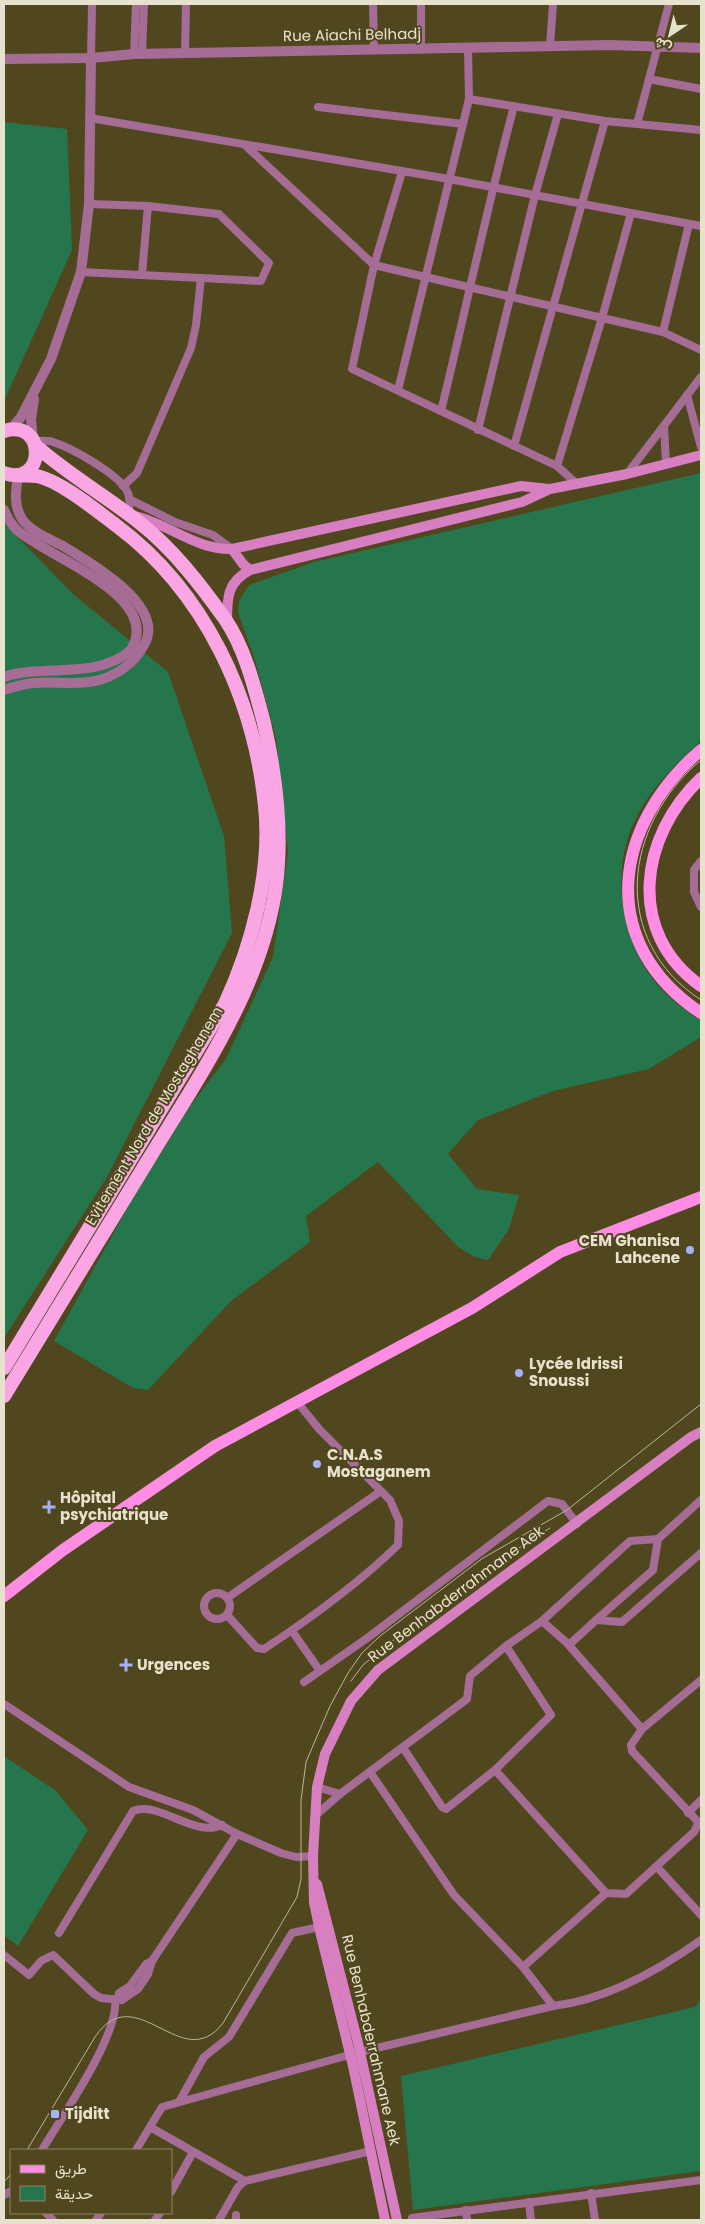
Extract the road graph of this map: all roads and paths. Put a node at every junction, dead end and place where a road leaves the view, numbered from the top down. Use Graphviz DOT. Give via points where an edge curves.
graph roads {
  1 [pos="92,4"];
  2 [pos="136,4"];
  3 [pos="144,4"];
  4 [pos="186,4"];
  5 [pos="373,4"];
  6 [pos="421,4"];
  7 [pos="553,4"];
  8 [pos="669,4"];
  9 [pos="550,46"];
  10 [pos="658,47"];
  11 [pos="468,48"];
  12 [pos="701,48"];
  13 [pos="421,49"];
  14 [pos="374,50"];
  15 [pos="138,54"];
  16 [pos="185,54"];
  17 [pos="91,58"];
  18 [pos="4,59"];
  19 [pos="649,79"];
  20 [pos="701,89"];
  21 [pos="469,99"];
  22 [pos="514,106"];
  23 [pos="318,107"];
  24 [pos="558,114"];
  25 [pos="90,118"];
  26 [pos="605,121"];
  27 [pos="463,124"];
  28 [pos="637,124"];
  29 [pos="701,130"];
  30 [pos="246,146"];
  31 [pos="402,172"];
  32 [pos="449,179"];
  33 [pos="492,187"];
  34 [pos="535,195"];
  35 [pos="89,204"];
  36 [pos="581,204"];
  37 [pos="148,206"];
  38 [pos="631,213"];
  39 [pos="689,224"];
  40 [pos="701,226"];
  41 [pos="374,265"];
  42 [pos="81,272"];
  43 [pos="142,274"];
  44 [pos="425,277"];
  45 [pos="200,278"];
  46 [pos="471,288"];
  47 [pos="511,297"];
  48 [pos="553,306"];
  49 [pos="602,318"];
  50 [pos="663,332"];
  51 [pos="701,350"];
  52 [pos="701,377"];
  53 [pos="398,390"];
  54 [pos="35,394"];
  55 [pos="687,396"];
  56 [pos="441,411"];
  57 [pos="664,426"];
  58 [pos="6,430"];
  59 [pos="478,430"];
  60 [pos="34,443"];
  61 [pos="514,446"];
  62 [pos="701,447"];
  63 [pos="701,455"];
  64 [pos="666,463"];
  65 [pos="557,466"];
  66 [pos="4,474"];
  67 [pos="627,474"];
  68 [pos="18,475"];
  69 [pos="577,484"];
  70 [pos="123,486"];
  71 [pos="550,489"];
  72 [pos="129,499"];
  73 [pos="4,510"];
  74 [pos="128,514"];
  75 [pos="232,549"];
  76 [pos="250,570"];
  77 [pos="227,622"];
  78 [pos="4,677"];
  79 [pos="4,690"];
  80 [pos="701,750"];
  81 [pos="701,778"];
  82 [pos="701,861"];
  83 [pos="701,907"];
  84 [pos="701,986"];
  85 [pos="701,1013"];
  86 [pos="701,1197"];
  87 [pos="4,1368"];
  88 [pos="4,1396"];
  89 [pos="298,1403"];
  90 [pos="701,1432"];
  91 [pos="381,1491"];
  92 [pos="701,1500"];
  93 [pos="576,1524"];
  94 [pos="658,1539"];
  95 [pos="701,1553"];
  96 [pos="4,1596"];
  97 [pos="227,1598"];
  98 [pos="227,1615"];
  99 [pos="596,1620"];
  100 [pos="542,1621"];
  101 [pos="292,1631"];
  102 [pos="569,1645"];
  103 [pos="506,1646"];
  104 [pos="320,1671"];
  105 [pos="701,1680"];
  106 [pos="304,1682"];
  107 [pos="4,1704"];
  108 [pos="642,1729"];
  109 [pos="404,1748"];
  110 [pos="495,1770"];
  111 [pos="370,1772"];
  112 [pos="317,1787"];
  113 [pos="340,1794"];
  114 [pos="701,1800"];
  115 [pos="688,1813"];
  116 [pos="316,1815"];
  117 [pos="699,1824"];
  118 [pos="222,1825"];
  119 [pos="237,1834"];
  120 [pos="313,1856"];
  121 [pos="657,1867"];
  122 [pos="313,1868"];
  123 [pos="606,1893"];
  124 [pos="701,1915"];
  125 [pos="319,1927"];
  126 [pos="59,1934"];
  127 [pos="701,1940"];
  128 [pos="4,1955"];
  129 [pos="523,1967"];
  130 [pos="117,1999"];
  131 [pos="553,2006"];
  132 [pos="360,2052"];
  133 [pos="349,2055"];
  134 [pos="179,2102"];
  135 [pos="150,2126"];
  136 [pos="43,2149"];
  137 [pos="137,2149"];
  138 [pos="371,2151"];
  139 [pos="193,2152"];
  140 [pos="701,2180"];
  141 [pos="245,2181"];
  142 [pos="172,2190"];
  143 [pos="591,2193"];
  144 [pos="528,2202"];
  145 [pos="466,2210"];
  146 [pos="412,2218"];
  147 [pos="219,2220"];
  148 [pos="386,2220"];
  149 [pos="397,2220"];
  150 [pos="467,2220"];
  151 [pos="531,2220"];
  152 [pos="595,2220"];
  1 -- 17 [label="street"];
  2 -- 15 [label="street"];
  3 -- 15 [label="street"];
  4 -- 16 [label="street"];
  5 -- 14 [label="street"];
  6 -- 13 [label="street"];
  7 -- 9 [label="street"];
  8 -- 10 [label="street"];
  9 -- 10 [label="street, Rue Aiachi Belhadj"];
  9 -- 11 [label="street, Rue Aiachi Belhadj"];
  10 -- 12 [label="street, Rue Aiachi Belhadj"];
  10 -- 19 [label="street"];
  11 -- 13 [label="street, Rue Aiachi Belhadj"];
  11 -- 21 [label="street"];
  13 -- 14 [label="street, Rue Aiachi Belhadj"];
  14 -- 16 [label="street, Rue Aiachi Belhadj"];
  15 -- 16 [label="street, Rue Aiachi Belhadj"];
  15 -- 17 [label="street, Rue Aiachi Belhadj"];
  17 -- 18 [label="street, Rue Aiachi Belhadj"];
  17 -- 25 [label="street"];
  19 -- 20 [label="street"];
  19 -- 28 [label="street"];
  21 -- 22 [label="street"];
  21 -- 27 [label="street"];
  22 -- 24 [label="street"];
  22 -- 33 [label="street"];
  23 -- 27 [label="street"];
  24 -- 26 [label="street"];
  24 -- 34 [label="street"];
  25 -- 30 [label="street"];
  25 -- 35 [label="street"];
  26 -- 28 [label="street"];
  26 -- 36 [label="street"];
  27 -- 32 [label="street"];
  28 -- 29 [label="street"];
  30 -- 31 [label="street"];
  30 -- 41 [label="street"];
  31 -- 32 [label="street"];
  31 -- 41 [label="street"];
  32 -- 33 [label="street"];
  32 -- 44 [label="street"];
  33 -- 34 [label="street"];
  33 -- 46 [label="street"];
  34 -- 36 [label="street"];
  34 -- 47 [label="street"];
  35 -- 37 [label="street"];
  35 -- 42 [label="street"];
  36 -- 38 [label="street"];
  36 -- 48 [label="street"];
  37 -- 43 [label="street"];
  37 -- 45 [label="street" via="219,214 269,260 261,281"];
  38 -- 39 [label="street"];
  38 -- 49 [label="street"];
  39 -- 40 [label="street"];
  39 -- 50 [label="street"];
  41 -- 44 [label="street"];
  41 -- 53 [label="street" via="352,369"];
  42 -- 43 [label="street"];
  42 -- 54 [label="street" via="51,359"];
  43 -- 45 [label="street"];
  44 -- 46 [label="street"];
  44 -- 53 [label="street"];
  45 -- 70 [label="street" via="196,325 190,348 136,473"];
  46 -- 47 [label="street"];
  46 -- 56 [label="street"];
  47 -- 48 [label="street"];
  47 -- 59 [label="street"];
  48 -- 49 [label="street"];
  48 -- 61 [label="street"];
  49 -- 50 [label="street"];
  49 -- 65 [label="street"];
  50 -- 51 [label="street"];
  52 -- 55 [label="street"];
  53 -- 56 [label="street"];
  54 -- 58 [label="street" via="21,417"];
  54 -- 60 [label="street" via="31,420"];
  55 -- 57 [label="street"];
  55 -- 62 [label="street"];
  56 -- 59 [label="street"];
  57 -- 64 [label="street"];
  57 -- 67 [label="street"];
  58 -- 60 [label="highway, Evitement Nord de Mostaghanem" via="24,431"];
  59 -- 61 [label="street"];
  60 -- 68 [label="highway" via="33,464"];
  60 -- 70 [label="street" via="53,442 72,451 112,475"];
  60 -- 74 [label="highway, Evitement Nord de Mostaghanem" via="64,470"];
  61 -- 65 [label="street"];
  63 -- 64 [label="main road"];
  64 -- 67 [label="main road"];
  65 -- 69 [label="street"];
  66 -- 68 [label="highway, Evitement Nord de Mostaghanem"];
  67 -- 69 [label="main road"];
  68 -- 79 [label="street" via="16,501 23,520 126,591 142,608 149,625 148,638 132,661 108,677 91,682 32,683"];
  68 -- 87 [label="highway, Evitement Nord de Mostaghanem" via="38,476 91,507 143,545 173,577 215,639 246,714 258,764 265,816 264,854 254,925 242,966 225,1004"];
  69 -- 71 [label="main road"];
  70 -- 72 [label="street"];
  71 -- 75 [label="main road" via="521,486"];
  71 -- 76 [label="main road" via="522,502"];
  72 -- 74 [label="street"];
  72 -- 75 [label="street" via="175,522 213,535"];
  73 -- 78 [label="street" via="17,530 122,600 134,616 138,631 131,650 103,665"];
  74 -- 75 [label="main road" via="198,544"];
  74 -- 77 [label="highway, Evitement Nord de Mostaghanem" via="180,560"];
  75 -- 76 [label="main road"];
  76 -- 77 [label="main road" via="231,586"];
  77 -- 88 [label="highway, Evitement Nord de Mostaghanem" via="241,650 259,703 275,783 276,886 265,932 231,1021"];
  80 -- 85 [label="main road" via="666,786 644,819 631,855 628,885 636,934 650,963 671,990"];
  81 -- 84 [label="main road" via="665,825 653,853 649,879 652,909 660,934 676,962"];
  82 -- 83 [label="street" via="694,870 694,892"];
  86 -- 89 [label="main road" via="560,1252 479,1304"];
  89 -- 91 [label="street" via="319,1429"];
  89 -- 96 [label="main road" via="215,1446 58,1554"];
  90 -- 93 [label="main road, Rue Benhabderrahmane Aek"];
  91 -- 97 [label="street"];
  91 -- 101 [label="street" via="390,1500 399,1521 398,1545 376,1567"];
  92 -- 94 [label="street"];
  93 -- 104 [label="street" via="562,1504 548,1500"];
  93 -- 112 [label="main road, Rue Benhabderrahmane Aek" via="378,1670 344,1712 325,1754"];
  94 -- 99 [label="street" via="653,1570"];
  94 -- 100 [label="street" via="630,1541"];
  95 -- 99 [label="street" via="622,1622"];
  97 -- 98 [label="street" via="230,1606"];
  97 -- 98 [label="street" via="216,1592 203,1603 211,1618"];
  98 -- 101 [label="street" via="261,1650"];
  99 -- 102 [label="street"];
  100 -- 102 [label="street"];
  100 -- 103 [label="street"];
  101 -- 104 [label="street"];
  102 -- 108 [label="street"];
  103 -- 109 [label="street" via="470,1676 468,1699"];
  103 -- 110 [label="street" via="551,1715"];
  104 -- 106 [label="street"];
  105 -- 108 [label="street"];
  107 -- 118 [label="street" via="129,1787 193,1810"];
  108 -- 115 [label="street" via="631,1745 632,1751"];
  109 -- 110 [label="street" via="446,1809"];
  109 -- 111 [label="street"];
  110 -- 123 [label="street"];
  111 -- 113 [label="street"];
  111 -- 129 [label="street" via="454,1895"];
  112 -- 113 [label="street"];
  112 -- 116 [label="main road, Rue Benhabderrahmane Aek"];
  113 -- 116 [label="street"];
  114 -- 115 [label="street"];
  115 -- 117 [label="street"];
  116 -- 120 [label="main road, Rue Benhabderrahmane Aek"];
  117 -- 121 [label="street"];
  118 -- 119 [label="street"];
  118 -- 126 [label="street" via="206,1828 144,1809 133,1811"];
  119 -- 120 [label="street" via="281,1853 296,1857"];
  119 -- 130 [label="street" via="152,1961 146,1964 130,1986 119,1993"];
  120 -- 122 [label="main road, Rue Benhabderrahmane Aek"];
  121 -- 123 [label="street" via="626,1894"];
  121 -- 124 [label="street"];
  122 -- 125 [label="main road, Rue Benhabderrahmane Aek"];
  122 -- 132 [label="main road, Rue Benhabderrahmane Aek"];
  123 -- 129 [label="street"];
  125 -- 133 [label="main road, Rue Benhabderrahmane Aek"];
  125 -- 134 [label="street" via="292,1933 229,2037 204,2057"];
  127 -- 131 [label="street" via="632,1982 575,2003"];
  128 -- 130 [label="street" via="29,1975 40,1962 53,1955 87,1989 101,1998"];
  129 -- 131 [label="street"];
  130 -- 136 [label="street" via="104,2043"];
  131 -- 132 [label="street"];
  132 -- 133 [label="street"];
  132 -- 149 [label="main road, Rue Benhabderrahmane Aek"];
  133 -- 134 [label="street"];
  133 -- 138 [label="main road, Rue Benhabderrahmane Aek"];
  134 -- 135 [label="street" via="162,2107"];
  135 -- 137 [label="street"];
  135 -- 139 [label="street"];
  138 -- 141 [label="street"];
  138 -- 148 [label="main road, Rue Benhabderrahmane Aek"];
  139 -- 141 [label="street"];
  139 -- 142 [label="street"];
  140 -- 143 [label="street"];
  141 -- 147 [label="street"];
  143 -- 144 [label="street"];
  143 -- 152 [label="street"];
  144 -- 145 [label="street"];
  144 -- 151 [label="street"];
  145 -- 146 [label="street"];
  145 -- 150 [label="street"];
}
